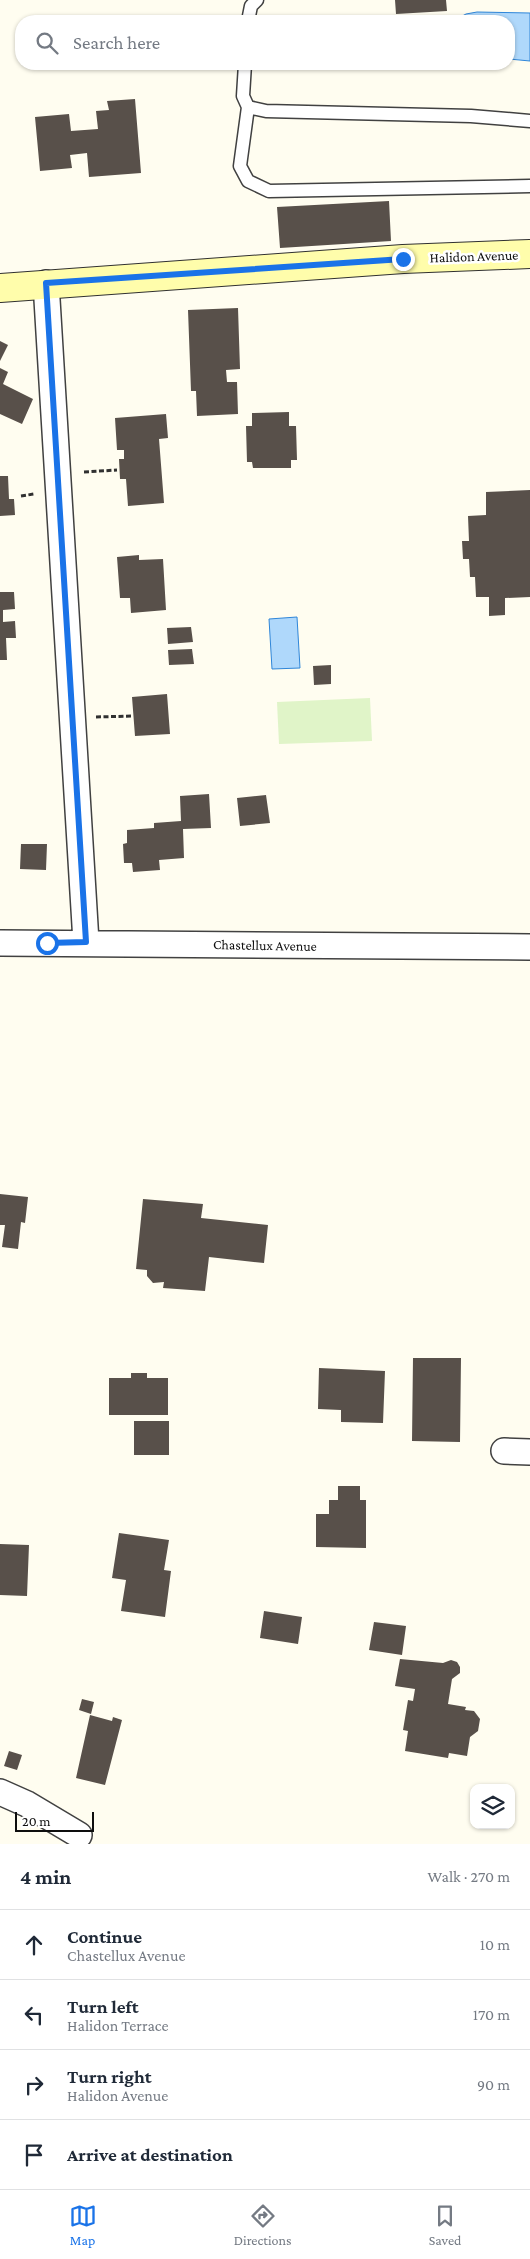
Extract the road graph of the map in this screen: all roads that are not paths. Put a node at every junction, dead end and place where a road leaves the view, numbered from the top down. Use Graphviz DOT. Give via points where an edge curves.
graph roads {
  1 [pos="257,0"];
  2 [pos="250,15"];
  3 [pos="245,70"];
  4 [pos="248,106"];
  5 [pos="530,121"];
  6 [pos="530,186"];
  7 [pos="530,254"];
  8 [pos="46,283"];
  9 [pos="0,288"];
  10 [pos="86,942"];
  11 [pos="0,943"];
  12 [pos="530,947"];
  13 [pos="504,1451"];
  14 [pos="530,1452"];
  15 [pos="0,1792"];
  16 [pos="78,1835"];
  1 -- 2 [label="lane"];
  3 -- 4 [label="lane" via="243,96"];
  4 -- 5 [label="lane" via="266,111 471,116"];
  4 -- 6 [label="lane" via="240,166 248,181 268,190"];
  7 -- 8 [label="main road, Halidon Avenue" via="403,259"];
  8 -- 9 [label="main road, Halidon Avenue"];
  8 -- 10 [label="street"];
  10 -- 11 [label="street, Chastellux Avenue"];
  10 -- 12 [label="street, Chastellux Avenue"];
  13 -- 14 [label="street"];
  15 -- 16 [label="street" via="27,1804"];
}
